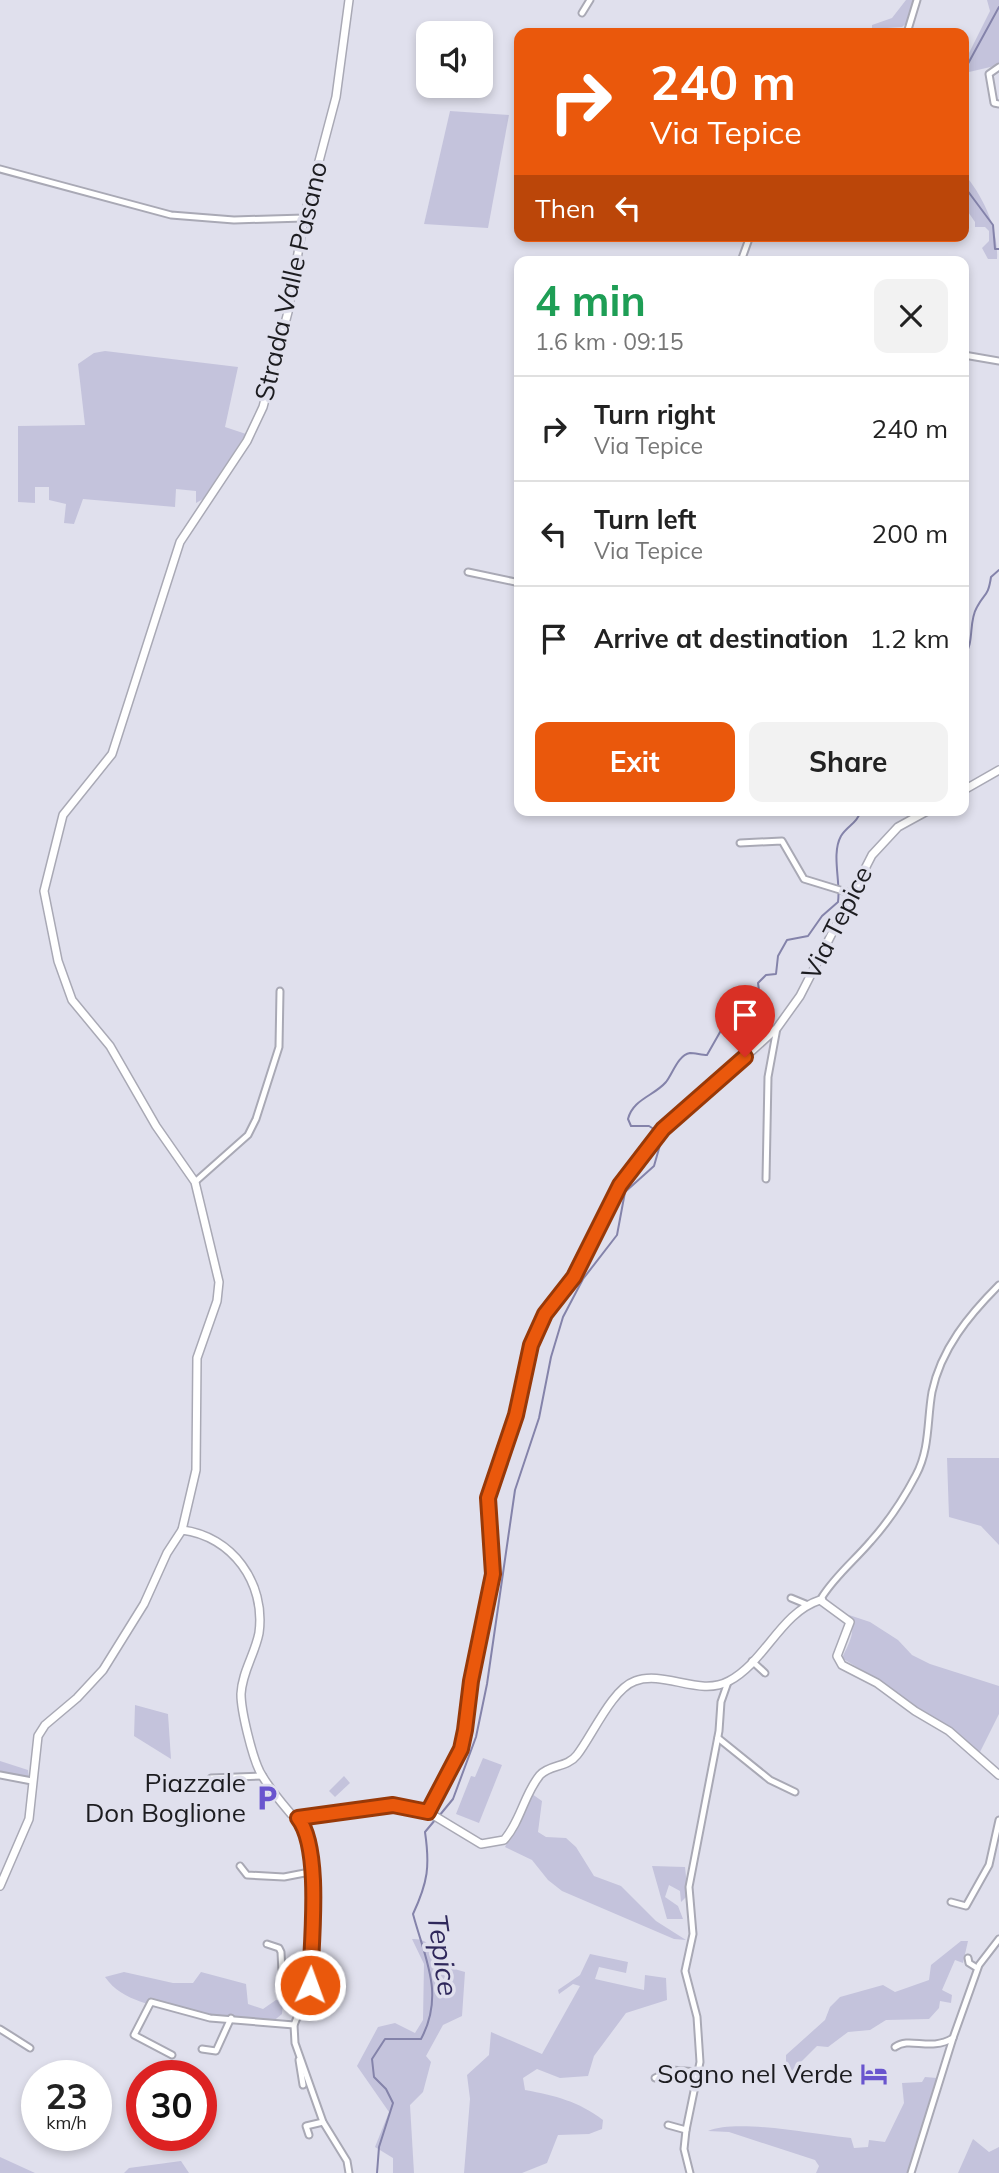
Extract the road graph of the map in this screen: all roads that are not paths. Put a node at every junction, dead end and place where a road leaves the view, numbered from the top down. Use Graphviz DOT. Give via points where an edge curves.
graph roads {
  1 [pos="349,0"];
  2 [pos="590,0"];
  3 [pos="917,0"];
  4 [pos="582,13"];
  5 [pos="909,28"];
  6 [pos="999,67"];
  7 [pos="999,104"];
  8 [pos="0,169"];
  9 [pos="304,218"];
  10 [pos="969,356"];
  11 [pos="999,361"];
  12 [pos="468,572"];
  13 [pos="514,582"];
  14 [pos="999,770"];
  15 [pos="969,787"];
  16 [pos="918,816"];
  17 [pos="740,843"];
  18 [pos="853,894"];
  19 [pos="280,990"];
  20 [pos="777,1028"];
  21 [pos="766,1179"];
  22 [pos="195,1182"];
  23 [pos="999,1285"];
  24 [pos="182,1530"];
  25 [pos="791,1598"];
  26 [pos="823,1601"];
  27 [pos="808,1605"];
  28 [pos="752,1661"];
  29 [pos="765,1673"];
  30 [pos="728,1682"];
  31 [pos="718,1738"];
  32 [pos="0,1775"];
  33 [pos="999,1775"];
  34 [pos="262,1776"];
  35 [pos="211,1778"];
  36 [pos="32,1781"];
  37 [pos="795,1792"];
  38 [pos="430,1814"];
  39 [pos="298,1818"];
  40 [pos="999,1820"];
  41 [pos="240,1866"];
  42 [pos="315,1871"];
  43 [pos="0,1886"];
  44 [pos="951,1902"];
  45 [pos="999,1939"];
  46 [pos="267,1944"];
  47 [pos="968,1958"];
  48 [pos="977,1968"];
  49 [pos="304,2004"];
  50 [pos="231,2018"];
  51 [pos="294,2025"];
  52 [pos="0,2029"];
  53 [pos="953,2038"];
  54 [pos="895,2047"];
  55 [pos="30,2048"];
  56 [pos="202,2049"];
  57 [pos="298,2050"];
  58 [pos="172,2055"];
  59 [pos="698,2072"];
  60 [pos="655,2078"];
  61 [pos="303,2085"];
  62 [pos="323,2122"];
  63 [pos="668,2125"];
  64 [pos="685,2130"];
  65 [pos="309,2135"];
  66 [pos="349,2173"];
  67 [pos="690,2173"];
  68 [pos="911,2173"];
  1 -- 9 [label="street, Strada Valle Pasano" via="336,97"];
  2 -- 4 [label="street"];
  3 -- 5 [label="street"];
  6 -- 7 [label="street" via="989,74 994,103"];
  8 -- 9 [label="street" via="171,215 234,220"];
  9 -- 22 [label="street, Strada Valle Pasano" via="288,312 263,407 247,441 180,541 113,754 64,815 44,891 58,961 72,1000 110,1046"];
  10 -- 11 [label="street"];
  12 -- 13 [label="street"];
  14 -- 15 [label="street"];
  16 -- 18 [label="street, Via Tepice" via="898,827 873,855"];
  17 -- 18 [label="street" via="782,841 804,879"];
  18 -- 20 [label="street, Via Tepice" via="800,996"];
  19 -- 22 [label="street" via="279,1047 257,1119 248,1135"];
  20 -- 21 [label="street" via="768,1077"];
  20 -- 38 [label="street, Via Tepice" via="656,1138 620,1185 574,1277 545,1314 531,1345 516,1415 488,1498 493,1574 461,1749"];
  22 -- 24 [label="street" via="219,1282 197,1359 196,1470"];
  23 -- 26 [label="street" via="947,1351 932,1391 925,1452 915,1477 872,1540 834,1577"];
  24 -- 34 [label="street" via="218,1541 249,1575 259,1630 241,1696"];
  24 -- 36 [label="street" via="114,1654 90,1686 38,1736"];
  25 -- 27 [label="street"];
  26 -- 27 [label="street"];
  26 -- 33 [label="street" via="850,1622 837,1656 842,1665 949,1731"];
  27 -- 28 [label="street"];
  28 -- 29 [label="street"];
  28 -- 30 [label="street"];
  30 -- 31 [label="street"];
  30 -- 38 [label="street" via="699,1685 644,1679 628,1685 575,1758 541,1774 504,1840 481,1844"];
  31 -- 37 [label="street" via="770,1780"];
  31 -- 59 [label="street" via="689,1887 694,1934 685,1971 697,2017"];
  32 -- 36 [label="street"];
  34 -- 35 [label="street"];
  34 -- 39 [label="street"];
  36 -- 43 [label="street" via="29,1819"];
  38 -- 39 [label="street" via="393,1805"];
  39 -- 42 [label="street"];
  40 -- 44 [label="street" via="989,1865 967,1906"];
  41 -- 42 [label="street" via="247,1875 267,1877"];
  42 -- 49 [label="street" via="310,1985"];
  45 -- 48 [label="street"];
  46 -- 49 [label="street" via="281,1952 283,1994 291,2002"];
  47 -- 48 [label="street"];
  48 -- 53 [label="street"];
  49 -- 51 [label="street"];
  50 -- 51 [label="street"];
  50 -- 56 [label="street" via="216,2051"];
  50 -- 58 [label="street" via="210,2018 151,2002 134,2035"];
  51 -- 57 [label="street"];
  52 -- 55 [label="street"];
  53 -- 54 [label="street" via="936,2046 902,2043"];
  53 -- 68 [label="street"];
  57 -- 61 [label="street"];
  57 -- 62 [label="street"];
  59 -- 60 [label="street" via="671,2070"];
  59 -- 64 [label="street"];
  62 -- 65 [label="street" via="306,2126"];
  62 -- 66 [label="street" via="347,2161"];
  63 -- 64 [label="street"];
  64 -- 67 [label="street"];
}
